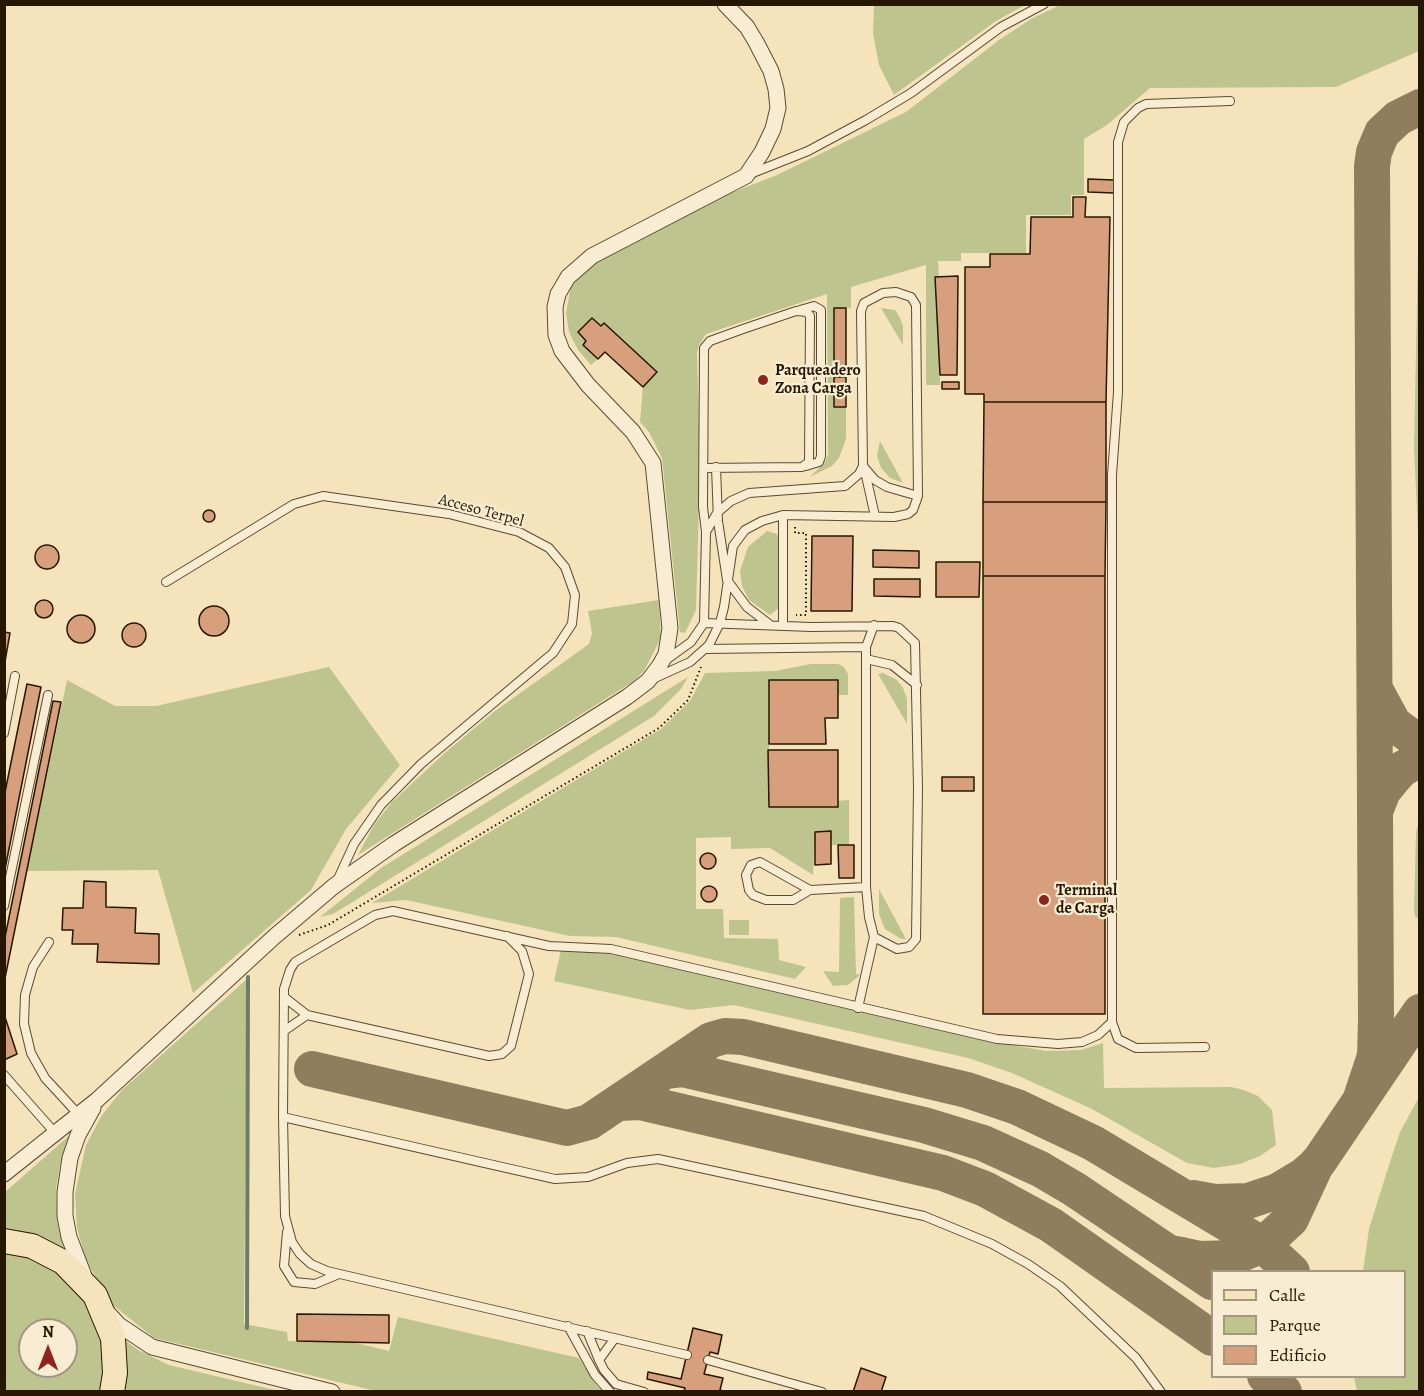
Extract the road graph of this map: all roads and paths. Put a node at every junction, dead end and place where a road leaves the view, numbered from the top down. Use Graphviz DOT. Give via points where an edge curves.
graph roads {
  1 [pos="725,4"];
  2 [pos="1044,4"];
  3 [pos="1230,101"];
  4 [pos="746,176"];
  5 [pos="796,311"];
  6 [pos="806,466"];
  7 [pos="863,466"];
  8 [pos="716,467"];
  9 [pos="704,468"];
  10 [pos="918,496"];
  11 [pos="717,513"];
  12 [pos="795,514"];
  13 [pos="783,515"];
  14 [pos="875,516"];
  15 [pos="706,532"];
  16 [pos="727,580"];
  17 [pos="166,582"];
  18 [pos="704,623"];
  19 [pos="720,623"];
  20 [pos="770,624"];
  21 [pos="783,625"];
  22 [pos="874,625"];
  23 [pos="795,626"];
  24 [pos="866,647"];
  25 [pos="705,650"];
  26 [pos="866,659"];
  27 [pos="660,664"];
  28 [pos="15,676"];
  29 [pos="648,681"];
  30 [pos="916,685"];
  31 [pos="48,695"];
  32 [pos="4,733"];
  33 [pos="334,886"];
  34 [pos="866,887"];
  35 [pos="810,890"];
  36 [pos="4,906"];
  37 [pos="283,929"];
  38 [pos="506,936"];
  39 [pos="874,937"];
  40 [pos="49,942"];
  41 [pos="284,997"];
  42 [pos="858,1008"];
  43 [pos="307,1015"];
  44 [pos="1112,1022"];
  45 [pos="284,1031"];
  46 [pos="1205,1047"];
  47 [pos="4,1075"];
  48 [pos="98,1100"];
  49 [pos="79,1116"];
  50 [pos="283,1117"];
  51 [pos="56,1134"];
  52 [pos="4,1174"];
  53 [pos="288,1228"];
  54 [pos="4,1241"];
  55 [pos="340,1274"];
  56 [pos="88,1285"];
  57 [pos="102,1306"];
  58 [pos="568,1326"];
  59 [pos="587,1331"];
  60 [pos="615,1338"];
  61 [pos="687,1355"];
  62 [pos="600,1360"];
  63 [pos="708,1360"];
  64 [pos="112,1392"];
  65 [pos="332,1392"];
  66 [pos="610,1392"];
  67 [pos="644,1392"];
  68 [pos="822,1392"];
  69 [pos="1161,1392"];
  1 -- 4 [label="street" via="756,42 776,89 778,108 773,129"];
  2 -- 4 [label="lane" via="1001,27 911,93 866,120 808,151"];
  3 -- 44 [label="lane" via="1146,104 1124,122 1118,142 1118,392 1112,475"];
  4 -- 27 [label="street" via="592,256 568,277 555,307 556,335 562,351 633,432 653,463 670,628 666,654"];
  5 -- 6 [label="lane" via="810,316 810,458"];
  5 -- 6 [label="lane" via="814,306 821,310 821,456 819,462"];
  5 -- 9 [label="lane" via="707,344 703,353"];
  6 -- 8 [label="lane"];
  7 -- 10 [label="lane" via="887,487"];
  7 -- 10 [label="lane" via="861,311 872,297 903,293 916,304"];
  7 -- 11 [label="lane" via="845,486 748,493"];
  7 -- 14 [label="lane"];
  8 -- 9 [label="lane"];
  8 -- 11 [label="lane"];
  9 -- 15 [label="lane"];
  10 -- 14 [label="lane" via="908,514"];
  11 -- 15 [label="lane"];
  11 -- 16 [label="lane"];
  12 -- 13 [label="lane"];
  12 -- 14 [label="lane"];
  12 -- 23 [label="path" via="795,533 806,533 806,615 794,615"];
  13 -- 16 [label="lane" via="762,520 737,537"];
  13 -- 21 [label="lane"];
  15 -- 18 [label="lane"];
  16 -- 19 [label="lane"];
  16 -- 20 [label="lane" via="747,607"];
  17 -- 33 [label="lane, Acceso Terpel" via="294,504 323,496 450,514 519,532 549,548 566,567 575,595 572,624 553,653 421,764 381,804 354,844"];
  18 -- 19 [label="lane"];
  18 -- 27 [label="lane" via="691,642"];
  19 -- 20 [label="lane"];
  19 -- 25 [label="lane"];
  20 -- 21 [label="lane"];
  21 -- 23 [label="lane"];
  22 -- 23 [label="lane"];
  22 -- 24 [label="lane"];
  22 -- 30 [label="lane" via="899,628 915,643"];
  24 -- 25 [label="lane"];
  24 -- 26 [label="lane"];
  25 -- 29 [label="lane" via="690,662"];
  25 -- 37 [label="path" via="699,678 688,700 659,728 328,925 292,937"];
  26 -- 30 [label="lane" via="892,665"];
  26 -- 34 [label="lane"];
  27 -- 29 [label="street"];
  28 -- 32 [label="lane"];
  29 -- 33 [label="street"];
  30 -- 39 [label="lane" via="916,939 909,947 897,949"];
  31 -- 36 [label="lane"];
  33 -- 37 [label="street"];
  34 -- 35 [label="lane"];
  34 -- 39 [label="lane"];
  35 -- 35 [label="lane" via="767,864 755,862 748,870 748,890 759,898 793,900"];
  37 -- 48 [label="street"];
  38 -- 41 [label="lane" via="403,912 384,912 295,963 286,978"];
  38 -- 42 [label="lane" via="566,949 610,950"];
  38 -- 43 [label="lane" via="522,951 529,974 511,1046 502,1054 489,1056"];
  39 -- 42 [label="lane"];
  40 -- 49 [label="lane" via="33,967 25,995 24,1024 31,1053 45,1078"];
  41 -- 43 [label="lane"];
  41 -- 45 [label="lane"];
  42 -- 44 [label="lane" via="997,1039 1058,1044 1082,1042 1098,1035"];
  43 -- 45 [label="lane"];
  44 -- 46 [label="lane" via="1118,1039 1136,1048"];
  45 -- 50 [label="lane"];
  47 -- 51 [label="lane"];
  48 -- 49 [label="street"];
  48 -- 56 [label="street" via="78,1135 65,1192 69,1237"];
  49 -- 51 [label="street"];
  50 -- 53 [label="lane"];
  50 -- 69 [label="lane" via="555,1179 588,1177 627,1163 658,1159 924,1216 992,1244 1060,1286 1136,1358"];
  51 -- 52 [label="street"];
  53 -- 55 [label="lane" via="292,1242 311,1264"];
  53 -- 55 [label="lane" via="284,1266 289,1278 307,1286"];
  54 -- 56 [label="main road" via="48,1253"];
  55 -- 58 [label="lane"];
  56 -- 57 [label="main road"];
  57 -- 64 [label="main road" via="114,1347"];
  57 -- 65 [label="street" via="119,1325 152,1347"];
  58 -- 59 [label="lane"];
  58 -- 66 [label="lane" via="595,1375"];
  59 -- 60 [label="lane"];
  59 -- 62 [label="lane"];
  60 -- 61 [label="lane"];
  60 -- 62 [label="lane"];
  62 -- 67 [label="lane" via="608,1377 616,1383"];
  63 -- 68 [label="lane"];
}
